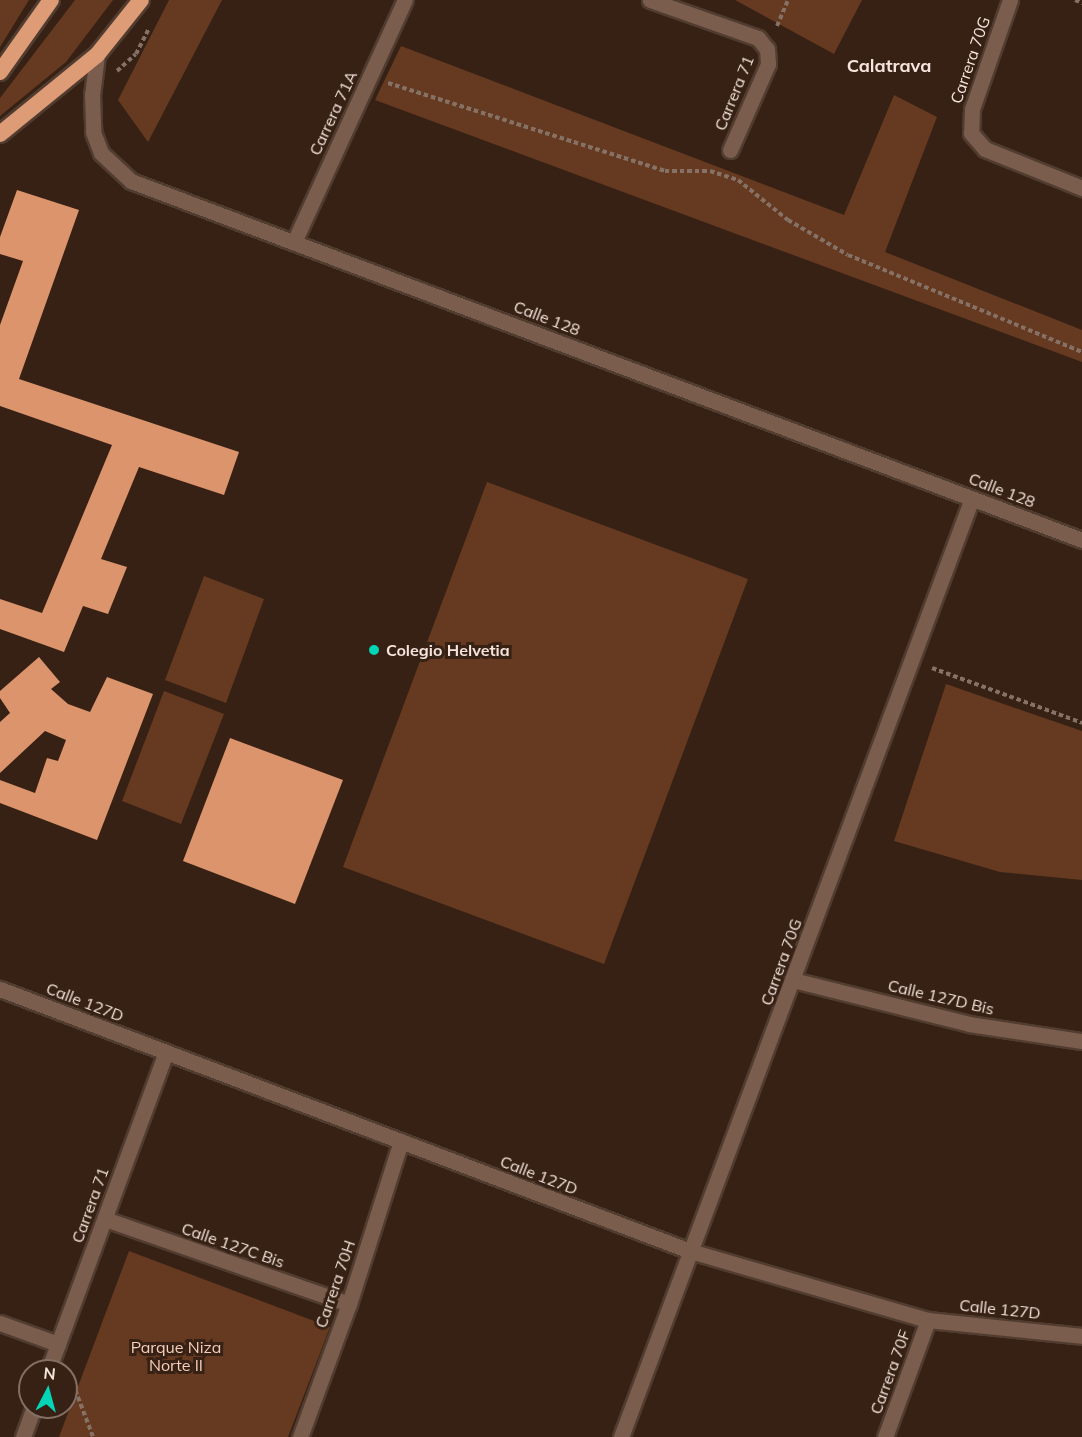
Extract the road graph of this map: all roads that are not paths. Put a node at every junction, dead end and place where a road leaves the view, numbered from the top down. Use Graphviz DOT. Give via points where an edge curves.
graph roads {
  1 [pos="51,0"];
  2 [pos="141,0"];
  3 [pos="405,0"];
  4 [pos="650,0"];
  5 [pos="1010,0"];
  6 [pos="97,55"];
  7 [pos="0,72"];
  8 [pos="0,134"];
  9 [pos="730,150"];
  10 [pos="1082,189"];
  11 [pos="294,242"];
  12 [pos="972,498"];
  13 [pos="1082,540"];
  14 [pos="793,980"];
  15 [pos="0,988"];
  16 [pos="1082,1041"];
  17 [pos="166,1052"];
  18 [pos="401,1142"];
  19 [pos="105,1219"];
  20 [pos="690,1251"];
  21 [pos="349,1304"];
  22 [pos="928,1320"];
  23 [pos="0,1323"];
  24 [pos="1082,1335"];
  25 [pos="58,1344"];
  26 [pos="52,1359"];
  27 [pos="30,1419"];
  28 [pos="23,1437"];
  29 [pos="300,1437"];
  30 [pos="621,1437"];
  31 [pos="885,1437"];
  1 -- 7 [label="highway"];
  2 -- 6 [label="highway"];
  3 -- 11 [label="street, Carrera 71A"];
  4 -- 9 [label="street, Carrera 71" via="758,38 767,49 768,64"];
  5 -- 10 [label="street, Carrera 70G" via="972,109 971,133 985,149"];
  6 -- 8 [label="highway"];
  6 -- 11 [label="street, Calle 128" via="93,132 101,153 115,168 132,181"];
  11 -- 12 [label="street, Calle 128"];
  12 -- 13 [label="street, Calle 128"];
  12 -- 14 [label="street, Carrera 70G"];
  14 -- 16 [label="street, Calle 127D Bis" via="969,1024"];
  14 -- 20 [label="street, Carrera 70G"];
  15 -- 17 [label="street, Calle 127D"];
  17 -- 18 [label="street, Calle 127D"];
  17 -- 19 [label="street, Carrera 71"];
  18 -- 20 [label="street, Calle 127D"];
  18 -- 21 [label="street, Carrera 70H"];
  19 -- 21 [label="street, Calle 127C Bis"];
  19 -- 25 [label="street, Carrera 71"];
  20 -- 22 [label="street, Calle 127D"];
  20 -- 30 [label="street, Carrera 70G"];
  21 -- 29 [label="street, Carrera 70H"];
  22 -- 24 [label="street, Calle 127D"];
  22 -- 31 [label="street, Carrera 70F"];
  23 -- 25 [label="street"];
  25 -- 26 [label="street, Carrera 71"];
  27 -- 28 [label="street"];
}
